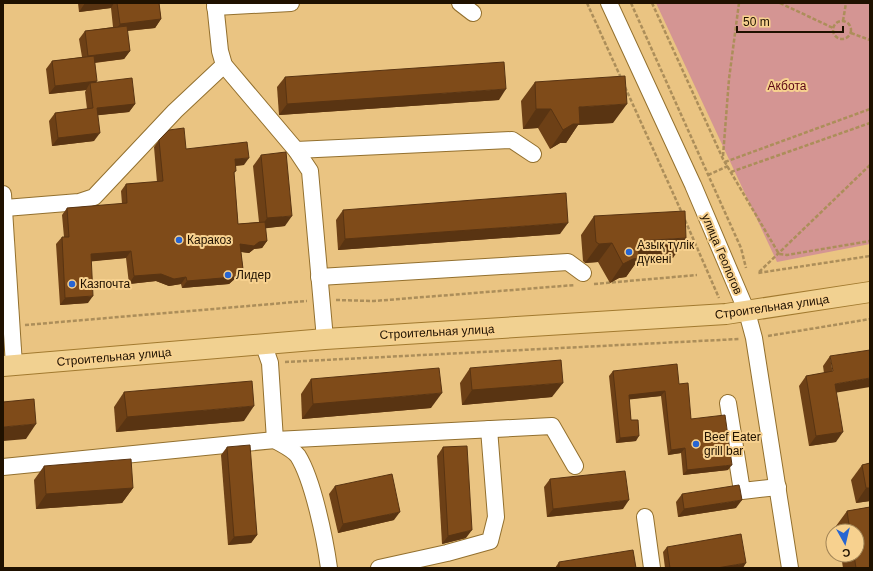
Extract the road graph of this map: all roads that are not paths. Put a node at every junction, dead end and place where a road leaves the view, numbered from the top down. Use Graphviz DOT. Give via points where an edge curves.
graph roads {
  1 [pos="292,3"];
  2 [pos="609,3"];
  3 [pos="215,5"];
  4 [pos="224,65"];
  5 [pos="296,150"];
  6 [pos="533,154"];
  7 [pos="4,201"];
  8 [pos="6,270"];
  9 [pos="319,277"];
  10 [pos="585,281"];
  11 [pos="870,292"];
  12 [pos="747,312"];
  13 [pos="9,321"];
  14 [pos="325,338"];
  15 [pos="263,343"];
  16 [pos="9,366"];
  17 [pos="728,403"];
  18 [pos="489,429"];
  19 [pos="275,440"];
  20 [pos="575,466"];
  21 [pos="3,467"];
  22 [pos="778,487"];
  23 [pos="645,517"];
  24 [pos="329,568"];
  25 [pos="379,568"];
  26 [pos="652,568"];
  27 [pos="790,568"];
  1 -- 3 [label="street"];
  2 -- 12 [label="street, улица Геологов" via="693,185"];
  3 -- 4 [label="street" via="220,52"];
  4 -- 5 [label="street"];
  4 -- 7 [label="street" via="175,111 94,197 79,202"];
  5 -- 6 [label="street" via="512,140"];
  5 -- 9 [label="street" via="310,171"];
  7 -- 8 [label="street"];
  8 -- 13 [label="street"];
  9 -- 10 [label="street" via="568,262"];
  9 -- 14 [label="street"];
  11 -- 12 [label="main road, Строительная улица"];
  12 -- 14 [label="main road, Строительная улица"];
  12 -- 22 [label="street, улица Геологов" via="754,338"];
  13 -- 16 [label="street"];
  14 -- 15 [label="main road, Строительная улица"];
  15 -- 16 [label="main road, Строительная улица"];
  15 -- 19 [label="street" via="270,363"];
  17 -- 22 [label="street" via="742,491"];
  18 -- 19 [label="street"];
  18 -- 20 [label="street" via="552,426"];
  18 -- 25 [label="street" via="496,517 490,541 447,554"];
  19 -- 21 [label="street"];
  19 -- 24 [label="street" via="297,454 309,480"];
  22 -- 27 [label="street, улица Геологов"];
  23 -- 26 [label="street"];
}
